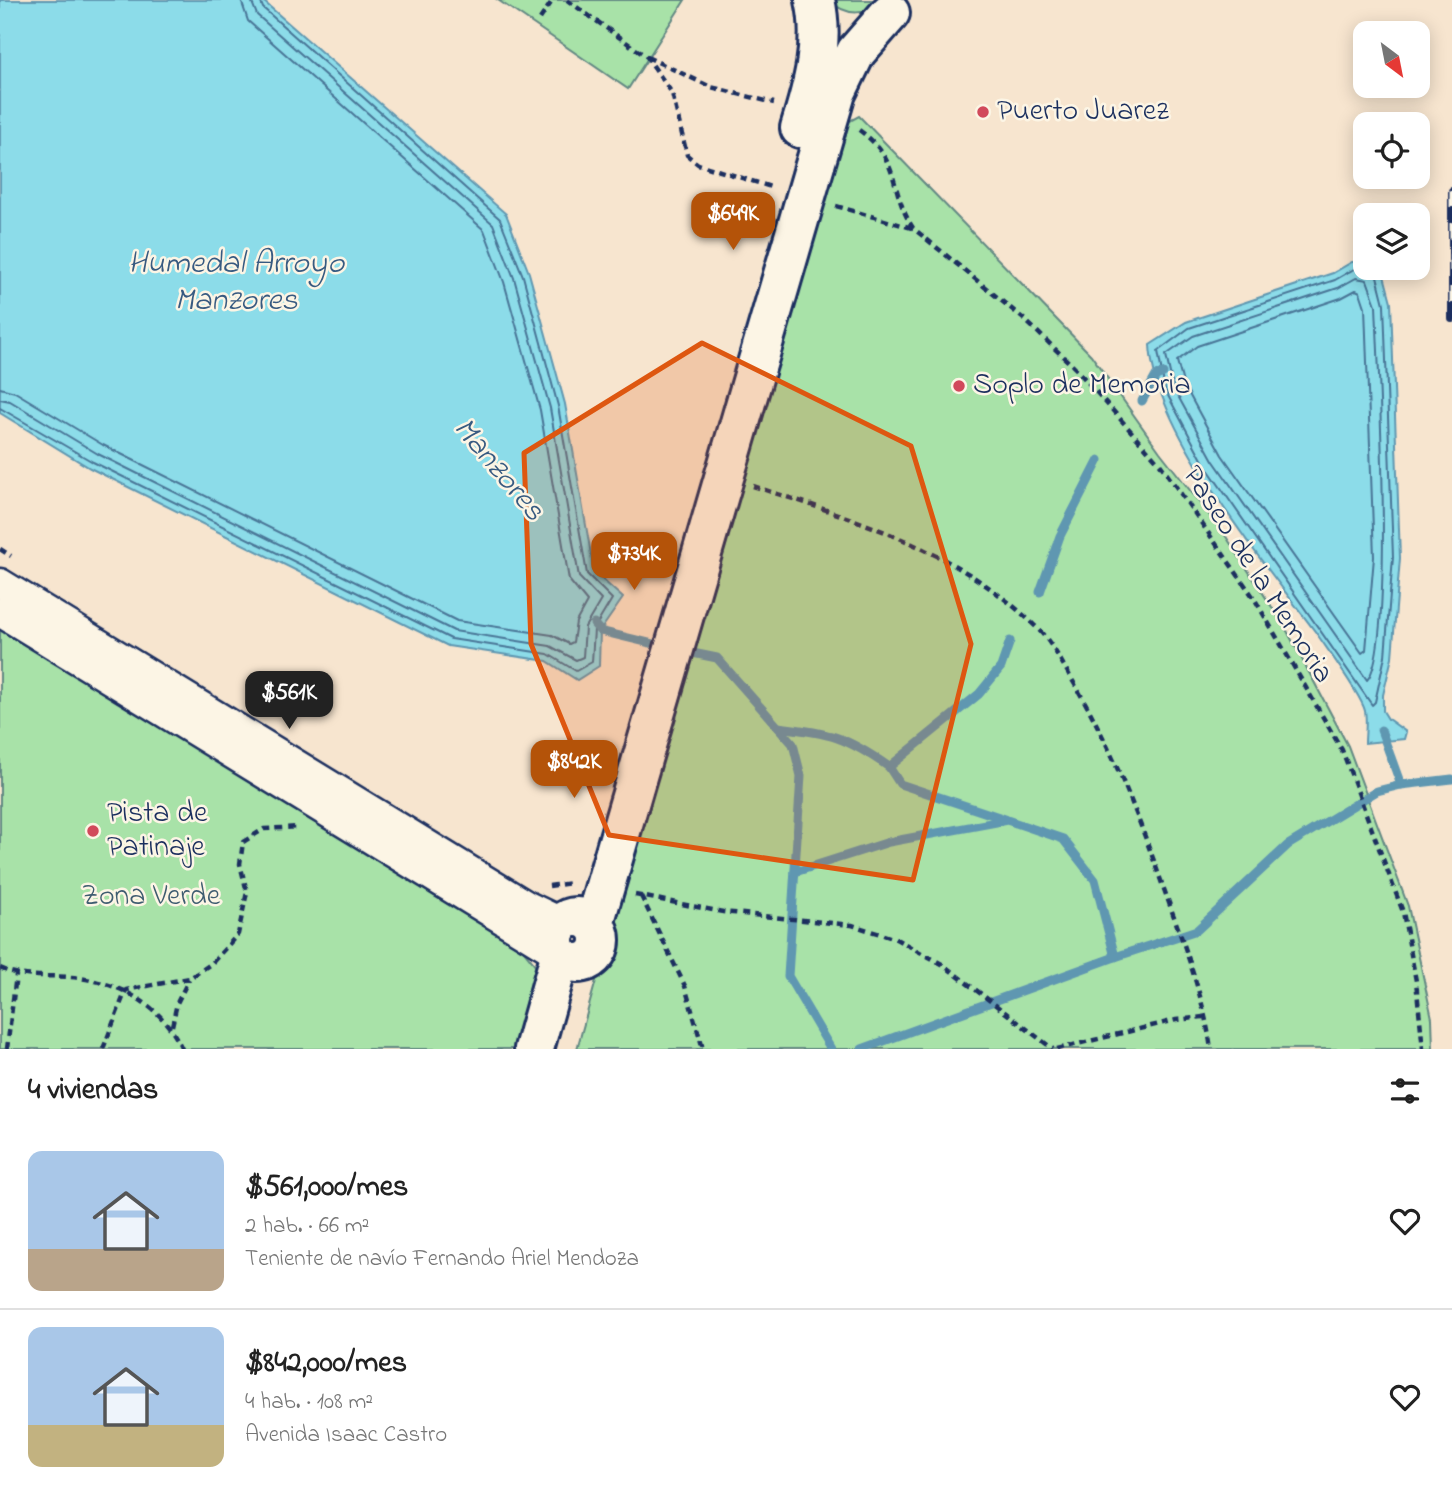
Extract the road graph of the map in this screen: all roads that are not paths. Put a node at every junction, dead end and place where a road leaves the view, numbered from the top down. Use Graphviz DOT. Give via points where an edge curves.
graph roads {
  1 [pos="818,0"];
  2 [pos="901,4"];
  3 [pos="817,114"];
  4 [pos="0,583"];
  5 [pos="0,612"];
  6 [pos="647,698"];
  7 [pos="571,939"];
  8 [pos="534,1049"];
  9 [pos="558,1049"];
  1 -- 2 [label="main road" via="846,19 868,20"];
  1 -- 3 [label="main road"];
  2 -- 3 [label="main road" via="856,52 836,93"];
  3 -- 6 [label="main road"];
  4 -- 7 [label="street" via="553,918"];
  5 -- 7 [label="street" via="319,807"];
  6 -- 7 [label="main road"];
  6 -- 7 [label="main road" via="604,888"];
  7 -- 8 [label="main road"];
  7 -- 9 [label="main road"];
}
